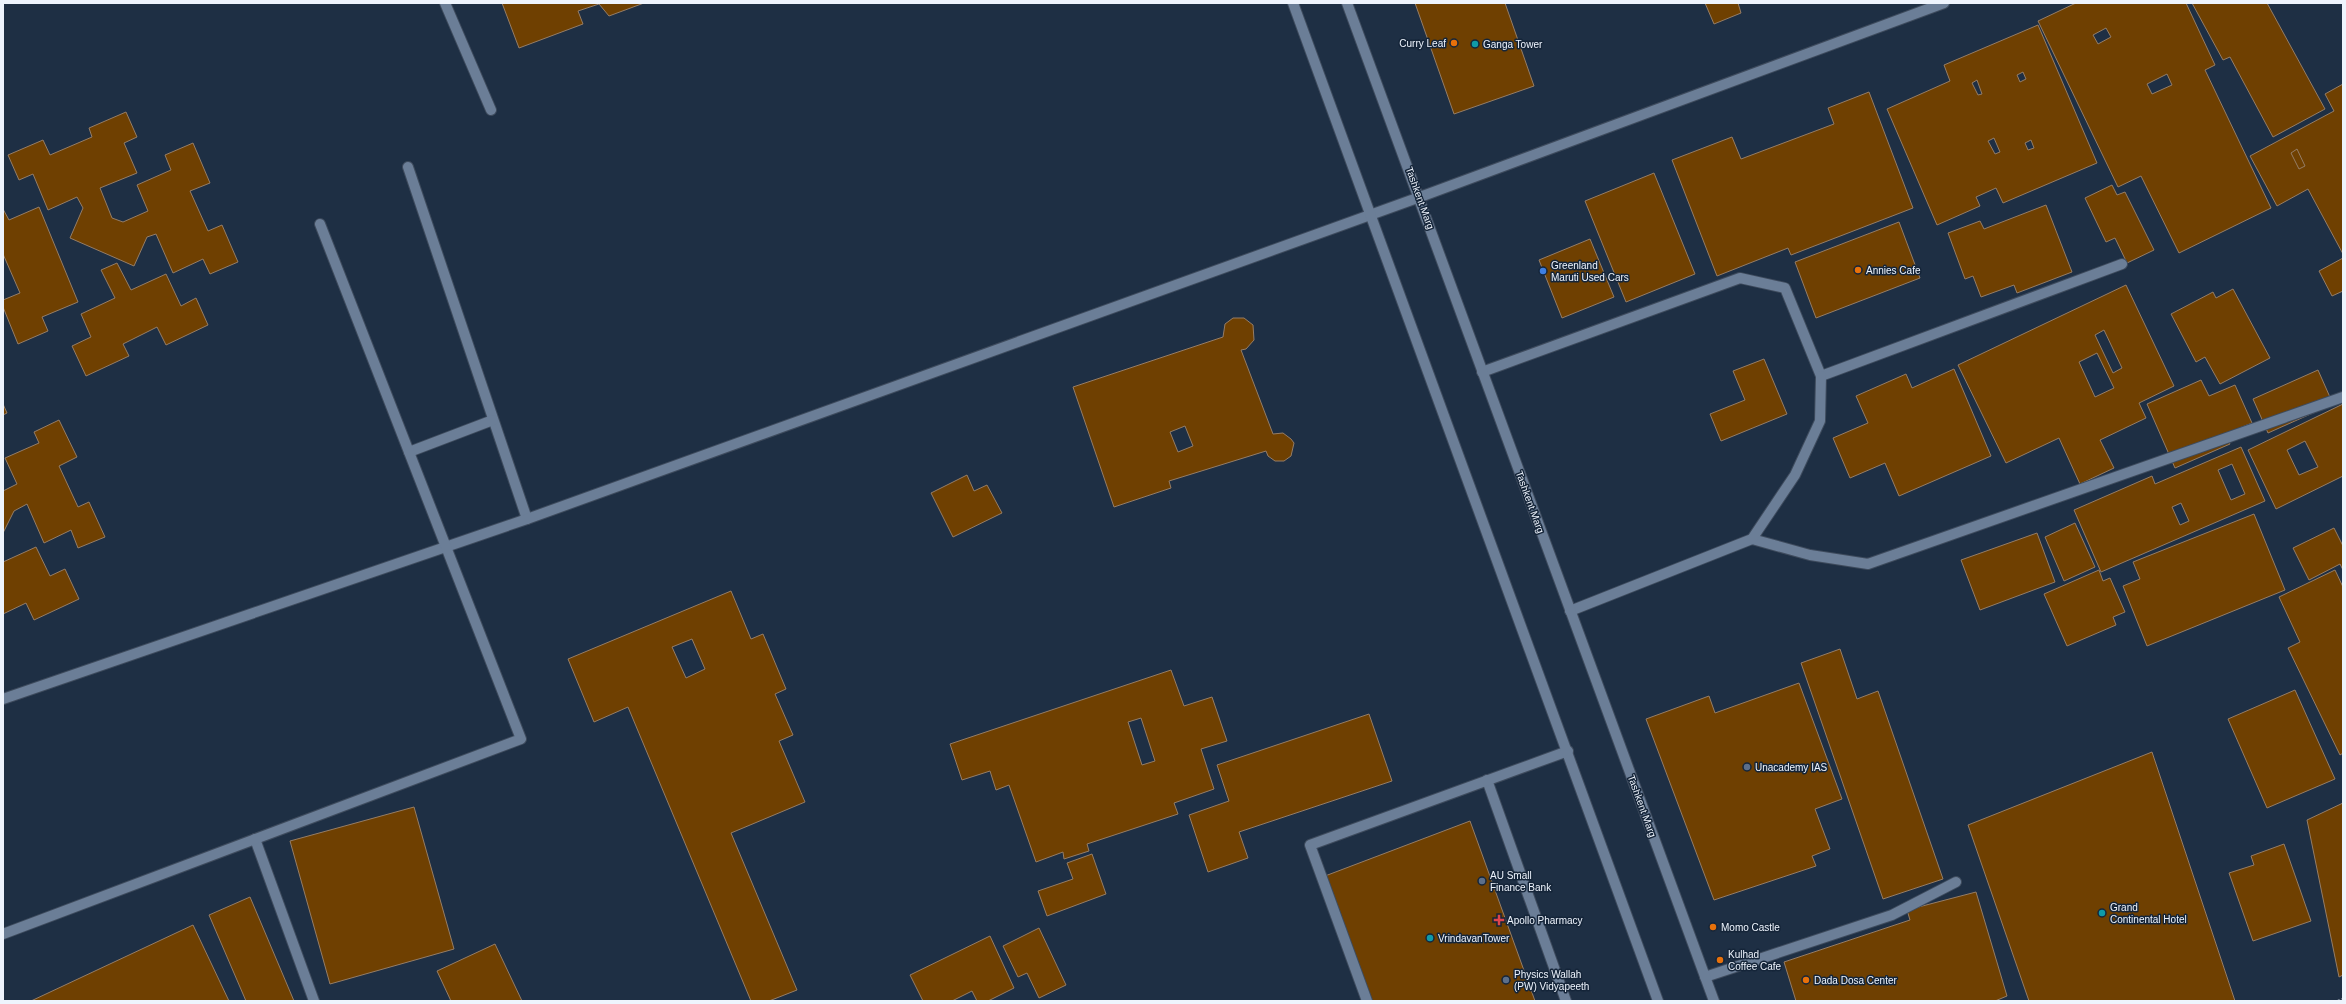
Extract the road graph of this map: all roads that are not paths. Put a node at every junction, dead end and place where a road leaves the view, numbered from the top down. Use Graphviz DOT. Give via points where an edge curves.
graph roads {
  1 [pos="445,3"];
  2 [pos="1293,3"];
  3 [pos="1347,3"];
  4 [pos="1944,3"];
  5 [pos="491,110"];
  6 [pos="408,167"];
  7 [pos="1420,197"];
  8 [pos="1371,215"];
  9 [pos="320,224"];
  10 [pos="2122,264"];
  11 [pos="1482,372"];
  12 [pos="1821,376"];
  13 [pos="2343,397"];
  14 [pos="494,420"];
  15 [pos="409,452"];
  16 [pos="527,518"];
  17 [pos="1752,539"];
  18 [pos="445,547"];
  19 [pos="1570,611"];
  20 [pos="3,699"];
  21 [pos="1568,751"];
  22 [pos="1487,780"];
  23 [pos="255,839"];
  24 [pos="1956,882"];
  25 [pos="3,934"];
  26 [pos="1705,977"];
  27 [pos="314,1001"];
  28 [pos="1366,1001"];
  29 [pos="1566,1001"];
  30 [pos="1658,1001"];
  31 [pos="1714,1001"];
  1 -- 5 [label="street"];
  2 -- 8 [label="street"];
  3 -- 7 [label="street, Tashkent Marg"];
  4 -- 7 [label="street"];
  6 -- 14 [label="street"];
  7 -- 8 [label="street"];
  7 -- 11 [label="street, Tashkent Marg"];
  8 -- 16 [label="street"];
  8 -- 21 [label="street"];
  9 -- 15 [label="street"];
  10 -- 12 [label="street"];
  11 -- 12 [label="street" via="1740,278 1785,288"];
  11 -- 19 [label="street, Tashkent Marg"];
  12 -- 17 [label="street" via="1820,421 1795,475"];
  13 -- 17 [label="street" via="1868,564 1810,555"];
  14 -- 15 [label="street"];
  14 -- 16 [label="street"];
  15 -- 18 [label="street"];
  16 -- 18 [label="street"];
  17 -- 19 [label="street"];
  18 -- 20 [label="street"];
  18 -- 23 [label="street" via="521,739"];
  19 -- 26 [label="street, Tashkent Marg"];
  21 -- 22 [label="street"];
  21 -- 30 [label="street"];
  22 -- 28 [label="street" via="1310,845"];
  22 -- 29 [label="street"];
  23 -- 25 [label="street"];
  23 -- 27 [label="street"];
  24 -- 26 [label="street" via="1892,915"];
  26 -- 31 [label="street, Tashkent Marg"];
}
